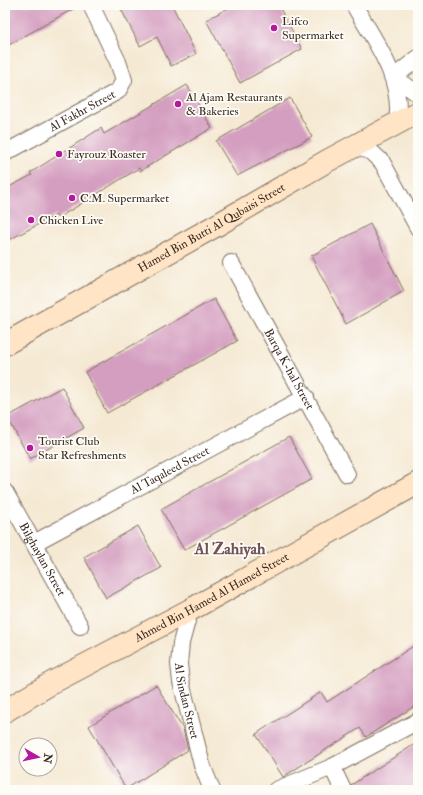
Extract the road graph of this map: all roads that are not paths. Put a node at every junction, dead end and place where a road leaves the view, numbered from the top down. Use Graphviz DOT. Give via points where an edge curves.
graph roads {
  1 [pos="91,5"];
  2 [pos="354,5"];
  3 [pos="418,58"];
  4 [pos="394,77"];
  5 [pos="418,94"];
  6 [pos="418,112"];
  7 [pos="397,123"];
  8 [pos="354,146"];
  9 [pos="5,153"];
  10 [pos="418,228"];
  11 [pos="231,263"];
  12 [pos="5,344"];
  13 [pos="306,397"];
  14 [pos="347,474"];
  15 [pos="418,483"];
  16 [pos="5,492"];
  17 [pos="34,543"];
  18 [pos="190,610"];
  19 [pos="80,626"];
  20 [pos="5,711"];
  21 [pos="418,721"];
  22 [pos="332,767"];
  23 [pos="212,790"];
  24 [pos="276,790"];
  25 [pos="343,790"];
  1 -- 9 [label="street, Al Fakhr Street" via="124,80 118,91"];
  2 -- 4 [label="street"];
  3 -- 4 [label="street"];
  4 -- 5 [label="street"];
  4 -- 7 [label="street" via="399,100"];
  6 -- 7 [label="main road, Hamed Bin Butti Al Qubaisi Street"];
  7 -- 8 [label="main road, Hamed Bin Butti Al Qubaisi Street"];
  8 -- 10 [label="street" via="370,151 380,159"];
  8 -- 12 [label="main road, Hamed Bin Butti Al Qubaisi Street"];
  11 -- 13 [label="street, Barqa K-hal Street"];
  13 -- 14 [label="street, Barqa K-hal Street"];
  13 -- 17 [label="street, Al Taqaleed Street"];
  15 -- 18 [label="main road, Ahmed Bin Hamed Al Hamed Street"];
  16 -- 17 [label="street, Bilghaylan Street"];
  17 -- 19 [label="street, Bilghaylan Street"];
  18 -- 20 [label="main road, Ahmed Bin Hamed Al Hamed Street" via="55,681"];
  18 -- 23 [label="street, Al Sindan Street" via="181,643 179,664 202,765"];
  21 -- 22 [label="street"];
  22 -- 24 [label="street"];
  22 -- 25 [label="street"];
}
